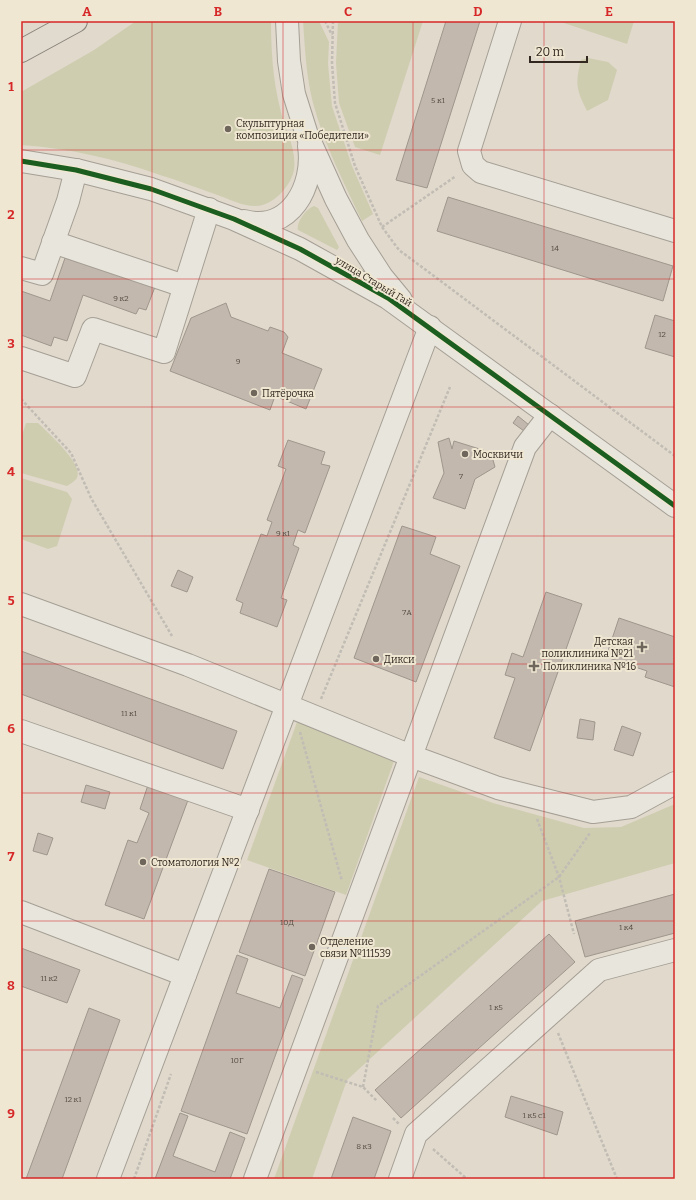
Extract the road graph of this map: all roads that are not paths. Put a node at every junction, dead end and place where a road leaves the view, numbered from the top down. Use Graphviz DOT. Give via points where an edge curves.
graph roads {
  1 [pos="76,21"];
  2 [pos="287,21"];
  3 [pos="510,21"];
  4 [pos="21,51"];
  5 [pos="307,135"];
  6 [pos="21,161"];
  7 [pos="76,170"];
  8 [pos="209,209"];
  9 [pos="234,218"];
  10 [pos="675,232"];
  11 [pos="53,242"];
  12 [pos="21,268"];
  13 [pos="184,286"];
  14 [pos="430,326"];
  15 [pos="21,358"];
  16 [pos="550,415"];
  17 [pos="675,506"];
  18 [pos="21,604"];
  19 [pos="287,706"];
  20 [pos="21,731"];
  21 [pos="411,756"];
  22 [pos="675,783"];
  23 [pos="248,810"];
  24 [pos="21,912"];
  25 [pos="675,950"];
  26 [pos="185,975"];
  27 [pos="108,1179"];
  28 [pos="256,1179"];
  29 [pos="400,1179"];
  1 -- 4 [label="main road"];
  2 -- 5 [label="street, улица Старый Гай" via="294,94"];
  3 -- 10 [label="street" via="469,151 473,165 481,172"];
  5 -- 9 [label="street, улица Старый Гай" via="311,156 309,173 304,190 294,207 282,217 268,222 254,224"];
  5 -- 14 [label="street, улица Старый Гай" via="358,240 382,277 404,303"];
  6 -- 7 [label="street, улица Старый Гай"];
  7 -- 8 [label="street, улица Старый Гай" via="151,189"];
  7 -- 11 [label="street"];
  8 -- 9 [label="street, улица Старый Гай"];
  8 -- 13 [label="street"];
  9 -- 14 [label="street, улица Старый Гай" via="339,270"];
  11 -- 12 [label="street" via="42,274"];
  11 -- 13 [label="street"];
  13 -- 15 [label="street" via="164,352 93,329 75,376"];
  14 -- 16 [label="street, улица Старый Гай"];
  14 -- 19 [label="street"];
  16 -- 17 [label="street, улица Старый Гай"];
  16 -- 21 [label="street" via="525,447"];
  18 -- 19 [label="street" via="188,665"];
  19 -- 21 [label="street"];
  19 -- 23 [label="street"];
  20 -- 23 [label="street"];
  21 -- 22 [label="street" via="498,788 593,812 631,807"];
  21 -- 28 [label="street"];
  23 -- 26 [label="street"];
  24 -- 26 [label="street"];
  25 -- 29 [label="street" via="599,970 416,1134"];
  26 -- 27 [label="street"];
}
